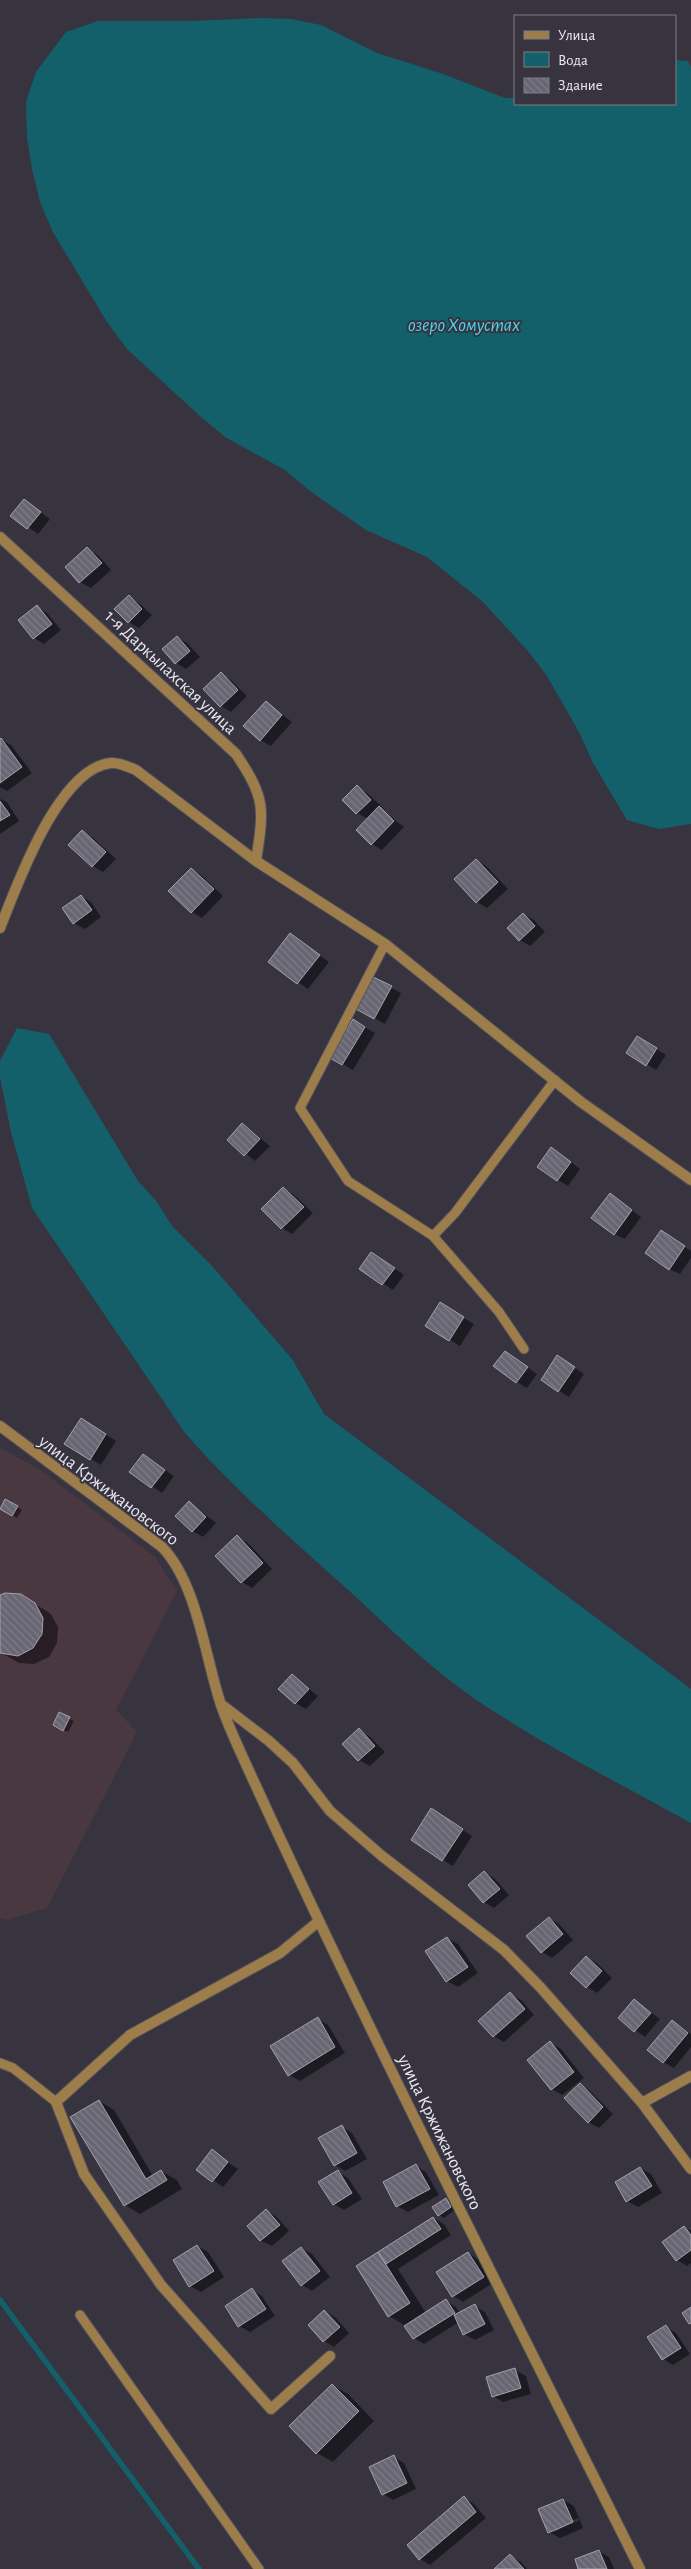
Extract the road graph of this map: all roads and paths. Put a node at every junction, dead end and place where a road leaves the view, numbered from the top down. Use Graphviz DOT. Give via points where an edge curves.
graph roads {
  1 [pos="0,537"];
  2 [pos="256,860"];
  3 [pos="0,928"];
  4 [pos="385,944"];
  5 [pos="555,1080"];
  6 [pos="691,1180"];
  7 [pos="433,1236"];
  8 [pos="524,1349"];
  9 [pos="0,1426"];
  10 [pos="221,1704"];
  11 [pos="319,1921"];
  12 [pos="0,2063"];
  13 [pos="691,2076"];
  14 [pos="56,2102"];
  15 [pos="642,2103"];
  16 [pos="691,2169"];
  17 [pos="80,2315"];
  18 [pos="330,2356"];
  19 [pos="260,2569"];
  20 [pos="640,2569"];
  1 -- 2 [label="street, 1-я Даркылахская улица" via="236,754 255,786 262,814"];
  2 -- 3 [label="street" via="136,770 112,763 101,765 88,772 56,807 42,831"];
  2 -- 4 [label="street"];
  4 -- 5 [label="street"];
  4 -- 7 [label="lane" via="300,1108 348,1181"];
  5 -- 6 [label="street"];
  5 -- 7 [label="lane" via="455,1213"];
  7 -- 8 [label="lane" via="498,1312"];
  9 -- 10 [label="street, улица Кржижановского" via="175,1560 190,1598"];
  10 -- 11 [label="street, улица Кржижановского"];
  10 -- 15 [label="street" via="293,1764 330,1812 504,1950"];
  11 -- 14 [label="street" via="280,1953 130,2035"];
  11 -- 20 [label="street, улица Кржижановского"];
  12 -- 14 [label="lane" via="13,2068"];
  13 -- 15 [label="street"];
  14 -- 18 [label="street" via="84,2174 161,2286 271,2409"];
  15 -- 16 [label="street"];
  17 -- 19 [label="lane"];
}
